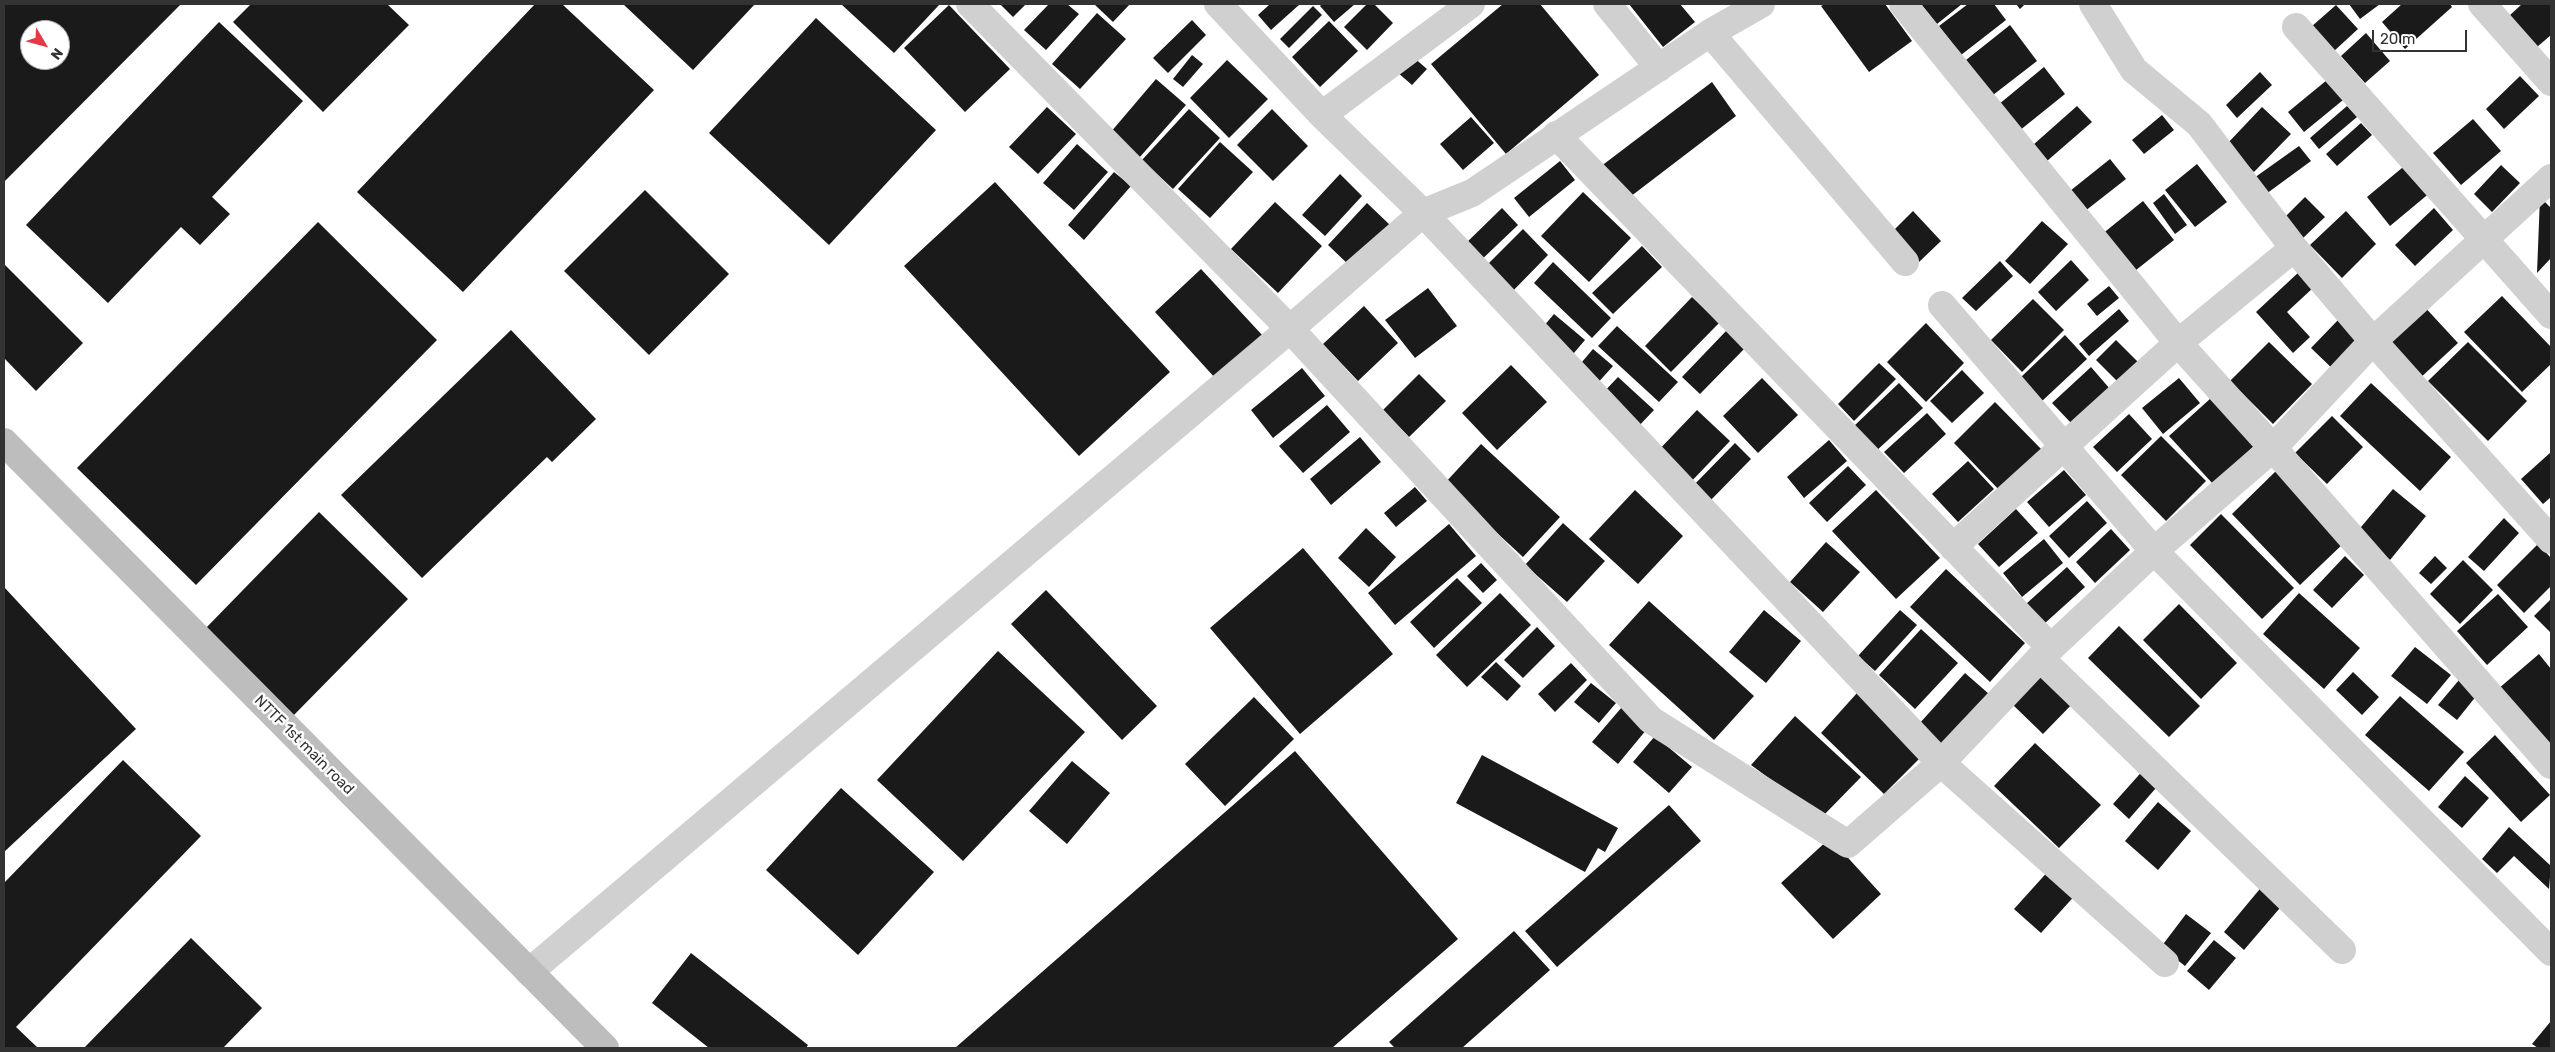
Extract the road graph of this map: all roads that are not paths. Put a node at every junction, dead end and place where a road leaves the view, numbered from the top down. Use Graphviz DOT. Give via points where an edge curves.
graph roads {
  1 [pos="970,4"];
  2 [pos="1218,4"];
  3 [pos="1471,4"];
  4 [pos="1607,4"];
  5 [pos="1760,4"];
  6 [pos="1903,4"];
  7 [pos="2093,4"];
  8 [pos="2482,4"];
  9 [pos="2296,27"];
  10 [pos="1711,34"];
  11 [pos="1659,68"];
  12 [pos="2551,82"];
  13 [pos="1322,115"];
  14 [pos="1556,135"];
  15 [pos="2551,178"];
  16 [pos="1423,213"];
  17 [pos="2486,238"];
  18 [pos="2294,248"];
  19 [pos="1905,262"];
  20 [pos="1942,305"];
  21 [pos="2551,315"];
  22 [pos="1290,329"];
  23 [pos="2373,341"];
  24 [pos="2178,343"];
  25 [pos="4,442"];
  26 [pos="2065,448"];
  27 [pos="2273,448"];
  28 [pos="2551,540"];
  29 [pos="1953,547"];
  30 [pos="2154,551"];
  31 [pos="2045,653"];
  32 [pos="1941,763"];
  33 [pos="2551,765"];
  34 [pos="2342,950"];
  35 [pos="2551,952"];
  36 [pos="2165,963"];
  37 [pos="529,972"];
  38 [pos="605,1048"];
  1 -- 22 [label="street"];
  2 -- 13 [label="street"];
  3 -- 13 [label="street"];
  4 -- 11 [label="street"];
  5 -- 10 [label="street"];
  6 -- 24 [label="street"];
  7 -- 18 [label="street" via="2134,70 2199,124"];
  8 -- 12 [label="street"];
  9 -- 17 [label="street"];
  10 -- 11 [label="street"];
  10 -- 19 [label="street"];
  11 -- 14 [label="street"];
  13 -- 16 [label="street"];
  14 -- 16 [label="street" via="1472,193"];
  14 -- 29 [label="street"];
  15 -- 17 [label="street"];
  16 -- 22 [label="street"];
  16 -- 32 [label="street"];
  17 -- 21 [label="street"];
  17 -- 23 [label="street"];
  18 -- 23 [label="street"];
  18 -- 24 [label="street"];
  20 -- 26 [label="street"];
  22 -- 32 [label="street" via="1651,720 1848,844"];
  22 -- 37 [label="street"];
  23 -- 27 [label="street"];
  23 -- 28 [label="street"];
  24 -- 26 [label="street"];
  24 -- 27 [label="street"];
  25 -- 37 [label="street, NTTF 1st main road"];
  26 -- 29 [label="street"];
  26 -- 30 [label="street"];
  27 -- 30 [label="street"];
  27 -- 33 [label="street"];
  29 -- 31 [label="street"];
  30 -- 31 [label="street"];
  30 -- 35 [label="street"];
  31 -- 32 [label="street"];
  31 -- 34 [label="street"];
  32 -- 36 [label="street"];
  37 -- 38 [label="street, NTTF 1st main road"];
}
